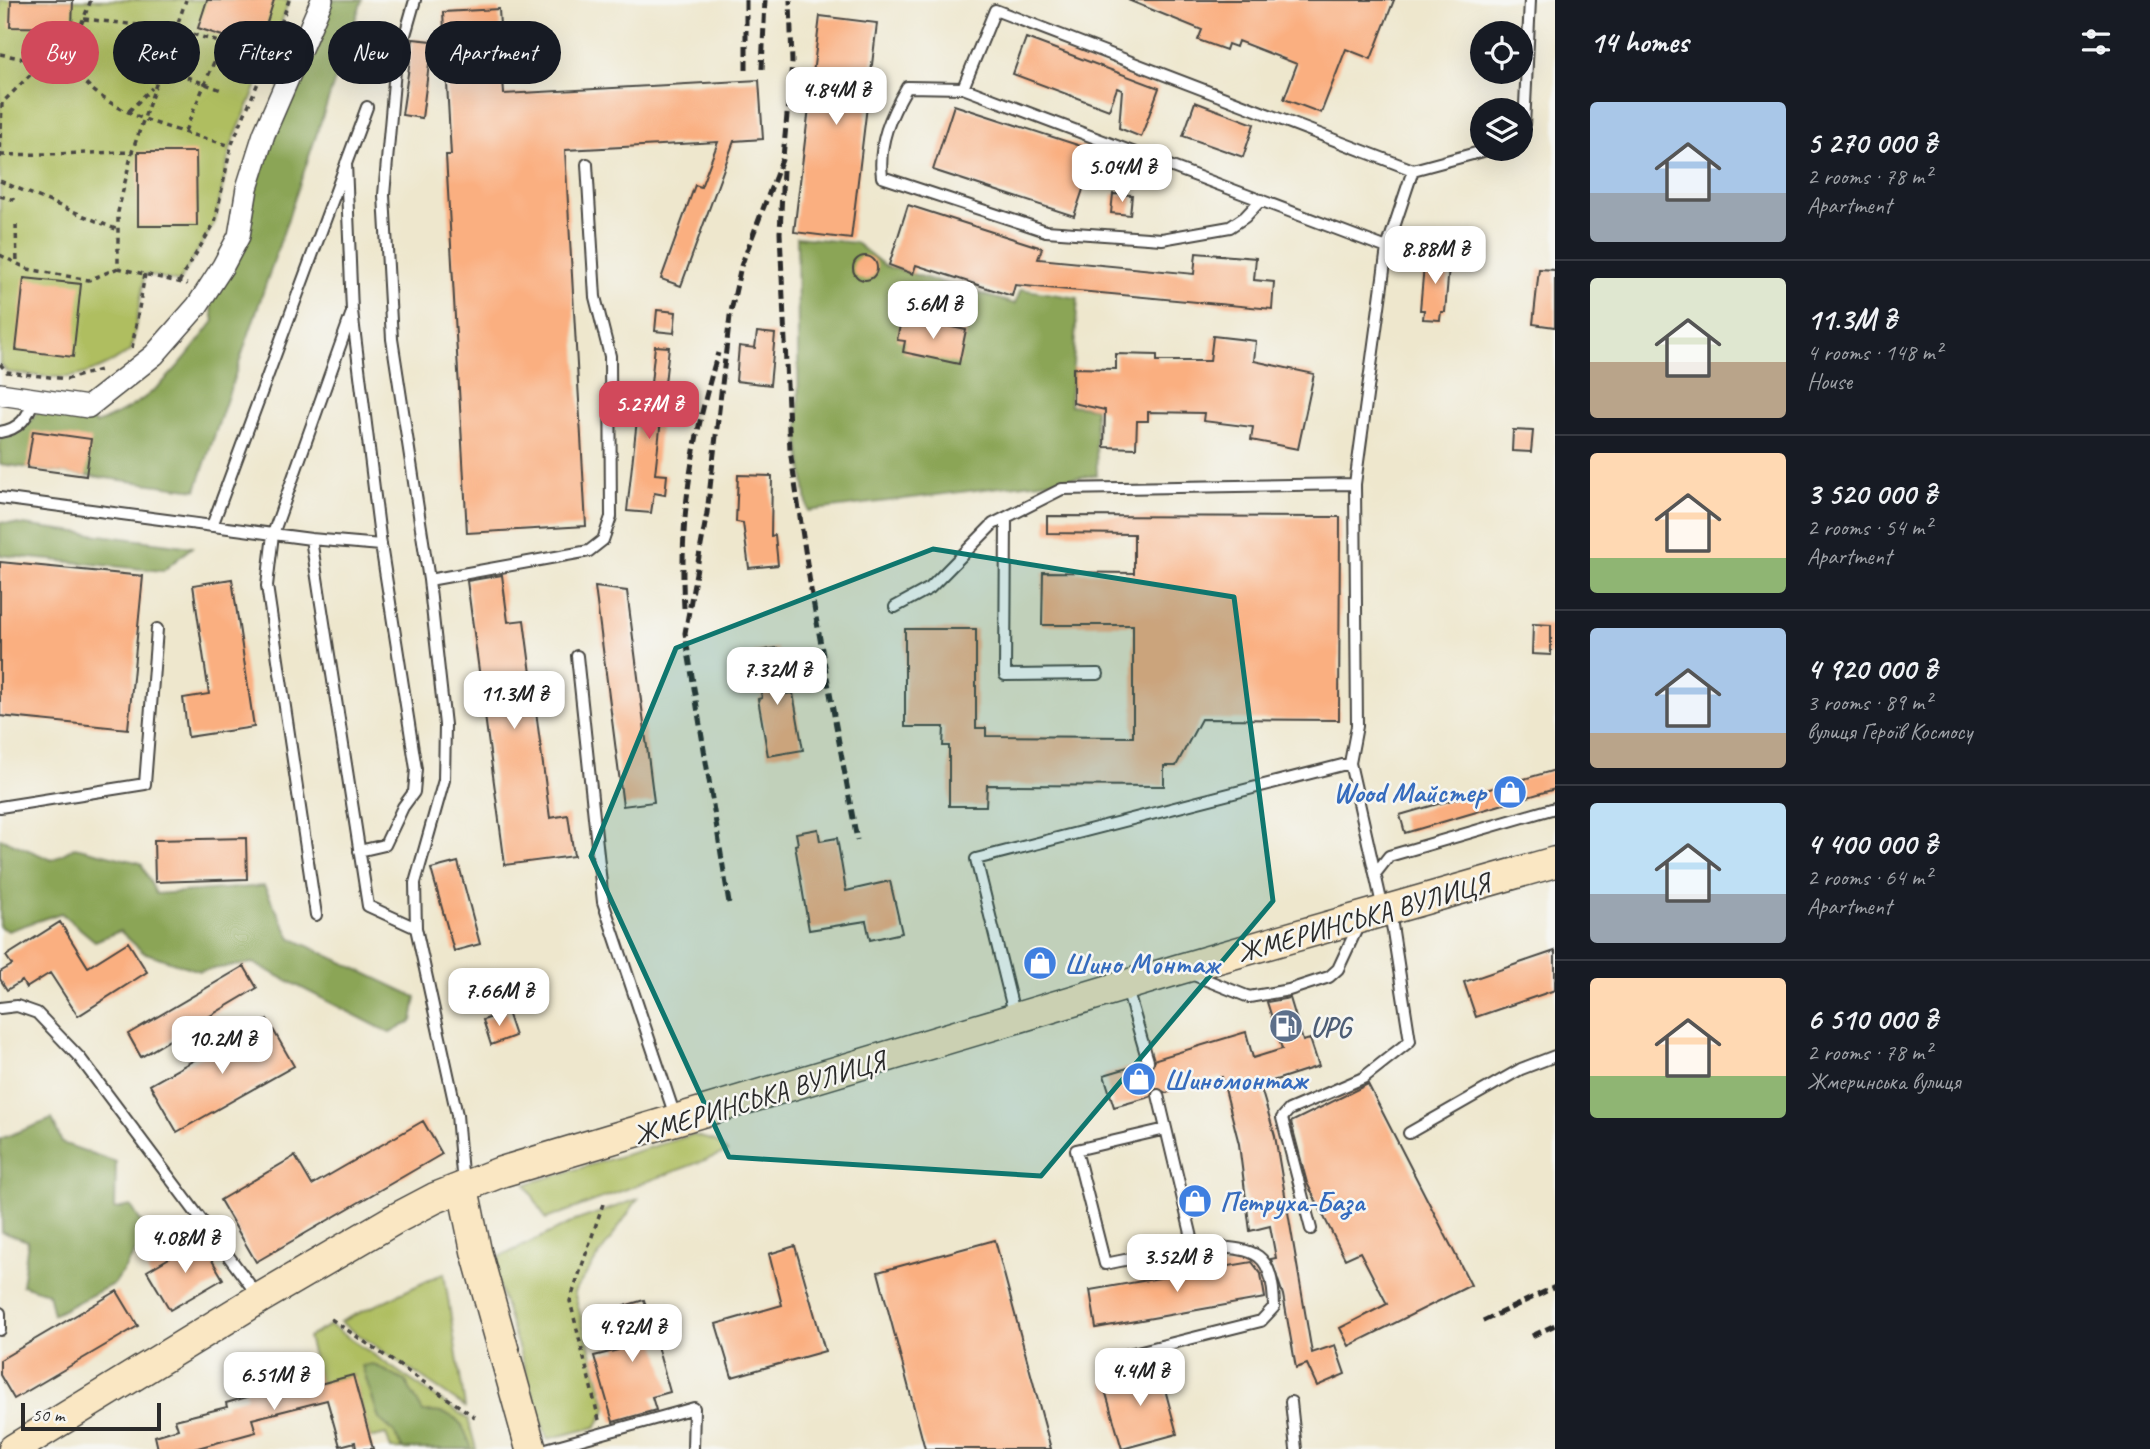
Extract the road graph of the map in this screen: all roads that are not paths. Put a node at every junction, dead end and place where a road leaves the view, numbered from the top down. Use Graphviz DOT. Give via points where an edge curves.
graph roads {
  1 [pos="322,0"];
  2 [pos="415,0"];
  3 [pos="1530,0"];
  4 [pos="963,88"];
  5 [pos="1525,98"];
  6 [pos="367,107"];
  7 [pos="1470,155"];
  8 [pos="346,163"];
  9 [pos="587,164"];
  10 [pos="1413,170"];
  11 [pos="1261,200"];
  12 [pos="1387,248"];
  13 [pos="352,311"];
  14 [pos="0,394"];
  15 [pos="34,399"];
  16 [pos="0,432"];
  17 [pos="1355,484"];
  18 [pos="0,498"];
  19 [pos="1006,518"];
  20 [pos="212,526"];
  21 [pos="273,534"];
  22 [pos="311,539"];
  23 [pos="381,545"];
  24 [pos="429,580"];
  25 [pos="895,607"];
  26 [pos="157,629"];
  27 [pos="577,656"];
  28 [pos="1098,674"];
  29 [pos="1350,763"];
  30 [pos="0,807"];
  31 [pos="1555,808"];
  32 [pos="359,851"];
  33 [pos="1555,862"];
  34 [pos="1375,874"];
  35 [pos="1378,912"];
  36 [pos="316,915"];
  37 [pos="416,928"];
  38 [pos="1180,969"];
  39 [pos="1126,986"];
  40 [pos="0,1007"];
  41 [pos="1015,1020"];
  42 [pos="1555,1056"];
  43 [pos="1148,1061"];
  44 [pos="1158,1095"];
  45 [pos="677,1122"];
  46 [pos="1166,1129"];
  47 [pos="1409,1133"];
  48 [pos="463,1188"];
  49 [pos="1311,1229"];
  50 [pos="1194,1247"];
  51 [pos="260,1298"];
  52 [pos="0,1312"];
  53 [pos="0,1330"];
  54 [pos="1105,1360"];
  55 [pos="1291,1402"];
  56 [pos="578,1445"];
  57 [pos="14,1449"];
  58 [pos="531,1449"];
  59 [pos="546,1449"];
  60 [pos="693,1449"];
  61 [pos="1296,1449"];
  1 -- 15 [label="street" via="264,134 247,188 239,236 208,289 154,355 88,407"];
  2 -- 24 [label="lane" via="396,70 384,194 392,340"];
  3 -- 5 [label="lane"];
  4 -- 10 [label="lane" via="995,10"];
  4 -- 11 [label="lane"];
  4 -- 11 [label="lane" via="907,87 889,119 880,157 882,177 1046,231 1161,239 1230,227"];
  6 -- 8 [label="lane"];
  7 -- 10 [label="lane"];
  8 -- 13 [label="lane"];
  8 -- 20 [label="lane"];
  9 -- 24 [label="lane" via="595,297 610,356 611,517 603,540 589,551"];
  10 -- 12 [label="lane"];
  11 -- 12 [label="lane"];
  12 -- 17 [label="lane"];
  13 -- 21 [label="lane"];
  13 -- 23 [label="lane"];
  14 -- 15 [label="street"];
  15 -- 16 [label="lane" via="29,414 14,430"];
  17 -- 19 [label="lane" via="1062,489"];
  17 -- 29 [label="lane" via="1357,726"];
  18 -- 20 [label="lane"];
  19 -- 25 [label="lane" via="993,524 930,588"];
  19 -- 28 [label="lane" via="1005,675"];
  20 -- 21 [label="lane"];
  21 -- 22 [label="lane"];
  21 -- 36 [label="lane" via="267,586"];
  22 -- 23 [label="lane"];
  22 -- 32 [label="lane"];
  23 -- 32 [label="lane" via="416,768 414,792 384,845"];
  24 -- 37 [label="lane" via="446,757 415,883"];
  26 -- 30 [label="lane" via="145,784"];
  27 -- 45 [label="lane" via="603,902"];
  29 -- 34 [label="lane"];
  29 -- 41 [label="lane" via="976,859"];
  31 -- 34 [label="lane" via="1389,856"];
  32 -- 37 [label="lane" via="368,906"];
  33 -- 35 [label="main road, ЖМЕРИНСЬКА ВУЛИЦЯ"];
  34 -- 35 [label="lane"];
  35 -- 38 [label="main road, ЖМЕРИНСЬКА ВУЛИЦЯ"];
  35 -- 38 [label="lane" via="1329,977 1289,990 1249,997"];
  35 -- 49 [label="lane" via="1410,1041 1363,1078 1289,1110 1282,1118"];
  37 -- 48 [label="lane" via="461,1136"];
  38 -- 39 [label="main road, ЖМЕРИНСЬКА ВУЛИЦЯ"];
  39 -- 41 [label="main road, ЖМЕРИНСЬКА ВУЛИЦЯ"];
  39 -- 43 [label="lane"];
  40 -- 51 [label="lane" via="17,1006 37,1013 80,1058"];
  41 -- 45 [label="main road, ЖМЕРИНСЬКА ВУЛИЦЯ"];
  42 -- 47 [label="lane" via="1521,1069"];
  44 -- 46 [label="lane"];
  45 -- 48 [label="main road, ЖМЕРИНСЬКА ВУЛИЦЯ" via="501,1172"];
  46 -- 50 [label="lane"];
  46 -- 50 [label="lane" via="1076,1150 1105,1264"];
  48 -- 51 [label="main road, ЖМЕРИНСЬКА ВУЛИЦЯ" via="395,1219"];
  48 -- 58 [label="main road"];
  50 -- 54 [label="lane" via="1249,1250 1269,1265 1274,1307 1261,1321"];
  51 -- 57 [label="main road, ЖМЕРИНСЬКА ВУЛИЦЯ"];
  52 -- 53 [label="lane"];
  55 -- 61 [label="lane"];
  56 -- 59 [label="lane"];
  56 -- 60 [label="lane" via="603,1433 694,1408"];
}
